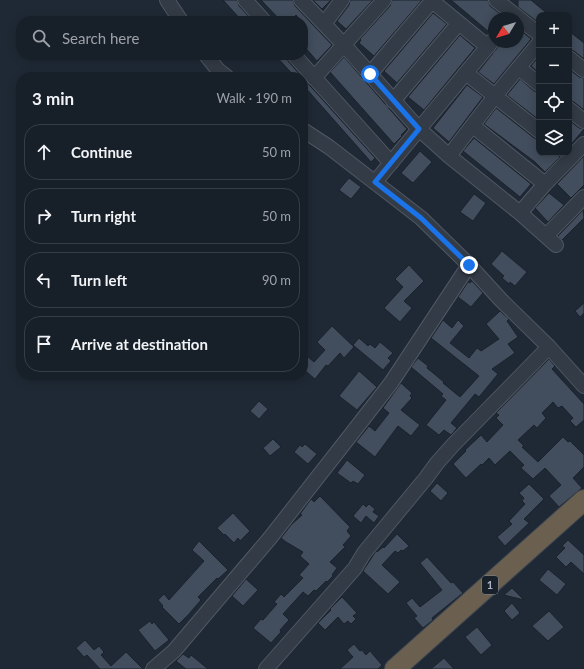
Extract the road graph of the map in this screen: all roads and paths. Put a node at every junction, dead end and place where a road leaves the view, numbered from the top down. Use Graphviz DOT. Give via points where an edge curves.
graph roads {
  1 [pos="166,0"];
  2 [pos="245,0"];
  3 [pos="301,0"];
  4 [pos="342,0"];
  5 [pos="384,0"];
  6 [pos="431,0"];
  7 [pos="496,0"];
  8 [pos="509,12"];
  9 [pos="177,16"];
  10 [pos="259,16"];
  11 [pos="459,23"];
  12 [pos="324,24"];
  13 [pos="524,24"];
  14 [pos="536,32"];
  15 [pos="488,41"];
  16 [pos="345,46"];
  17 [pos="488,47"];
  18 [pos="536,47"];
  19 [pos="210,60"];
  20 [pos="298,60"];
  21 [pos="572,60"];
  22 [pos="519,68"];
  23 [pos="584,70"];
  24 [pos="221,72"];
  25 [pos="466,73"];
  26 [pos="370,74"];
  27 [pos="314,78"];
  28 [pos="536,82"];
  29 [pos="495,96"];
  30 [pos="393,100"];
  31 [pos="572,111"];
  32 [pos="584,121"];
  33 [pos="473,126"];
  34 [pos="419,129"];
  35 [pos="536,129"];
  36 [pos="308,133"];
  37 [pos="584,144"];
  38 [pos="572,153"];
  39 [pos="449,156"];
  40 [pos="568,156"];
  41 [pos="391,163"];
  42 [pos="375,182"];
  43 [pos="545,184"];
  44 [pos="584,197"];
  45 [pos="520,213"];
  46 [pos="469,265"];
  47 [pos="549,347"];
  48 [pos="584,386"];
  49 [pos="584,500"];
  50 [pos="153,669"];
  51 [pos="266,669"];
  52 [pos="396,669"];
  1 -- 9 [label="street"];
  2 -- 10 [label="street"];
  3 -- 12 [label="street"];
  4 -- 12 [label="street"];
  5 -- 16 [label="street"];
  6 -- 11 [label="street"];
  6 -- 26 [label="street"];
  7 -- 8 [label="street"];
  11 -- 15 [label="street"];
  11 -- 30 [label="street"];
  12 -- 16 [label="street"];
  13 -- 14 [label="street"];
  16 -- 26 [label="street"];
  16 -- 27 [label="street"];
  17 -- 25 [label="street"];
  18 -- 22 [label="street"];
  19 -- 24 [label="street"];
  20 -- 27 [label="street"];
  21 -- 23 [label="street"];
  22 -- 28 [label="street"];
  22 -- 29 [label="street"];
  25 -- 29 [label="street"];
  25 -- 34 [label="street"];
  26 -- 30 [label="street"];
  27 -- 41 [label="street"];
  29 -- 33 [label="street"];
  29 -- 35 [label="street"];
  30 -- 34 [label="street"];
  31 -- 32 [label="street"];
  33 -- 39 [label="street"];
  33 -- 43 [label="street"];
  34 -- 39 [label="street"];
  34 -- 41 [label="street"];
  36 -- 42 [label="street"];
  37 -- 38 [label="street"];
  39 -- 45 [label="street"];
  40 -- 43 [label="street"];
  41 -- 42 [label="street"];
  42 -- 46 [label="street" via="421,218"];
  43 -- 45 [label="street"];
  44 -- 45 [label="street" via="551,241"];
  46 -- 47 [label="street"];
  46 -- 50 [label="street" via="391,383 349,438 270,538 174,651"];
  47 -- 48 [label="street"];
  47 -- 51 [label="street" via="437,463 364,553 355,568"];
  49 -- 52 [label="highway, 1"];
}
